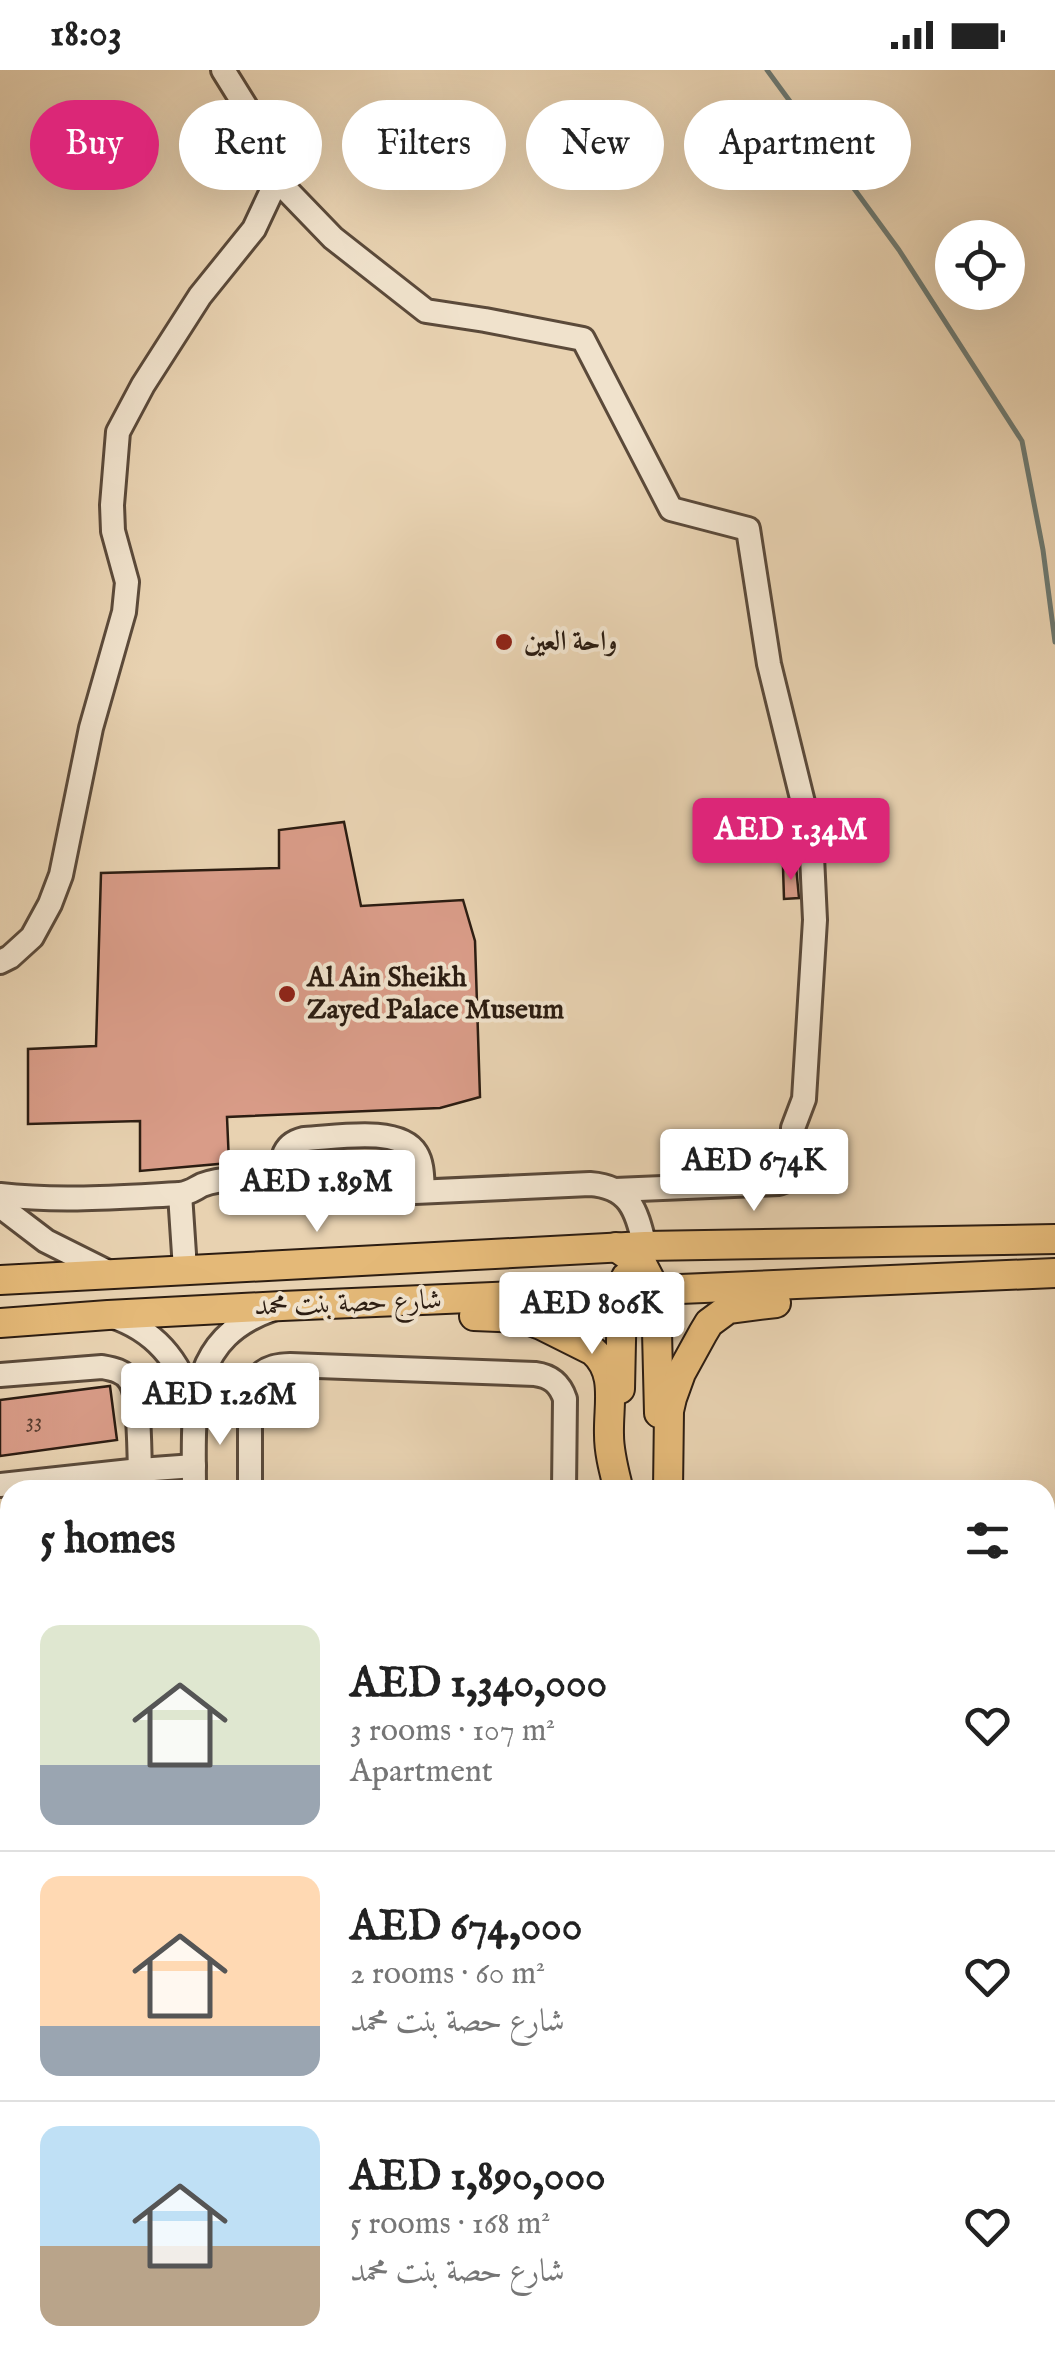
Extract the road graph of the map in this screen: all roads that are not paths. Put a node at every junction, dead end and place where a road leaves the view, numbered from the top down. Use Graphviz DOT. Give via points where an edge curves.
graph roads {
  1 [pos="223,70"];
  2 [pos="242,100"];
  3 [pos="272,190"];
  4 [pos="286,190"];
  5 [pos="0,962"];
  6 [pos="282,1190"];
  7 [pos="615,1190"];
  8 [pos="423,1191"];
  9 [pos="180,1194"];
  10 [pos="0,1195"];
  11 [pos="0,1206"];
  12 [pos="1055,1239"];
  13 [pos="632,1251"];
  14 [pos="185,1270"];
  15 [pos="1055,1273"];
  16 [pos="113,1275"];
  17 [pos="0,1280"];
  18 [pos="864,1281"];
  19 [pos="656,1291"];
  20 [pos="622,1293"];
  21 [pos="404,1302"];
  22 [pos="282,1306"];
  23 [pos="108,1314"];
  24 [pos="0,1323"];
  25 [pos="0,1375"];
  26 [pos="194,1407"];
  27 [pos="140,1470"];
  28 [pos="194,1478"];
  29 [pos="47,1480"];
  30 [pos="250,1480"];
  31 [pos="564,1480"];
  32 [pos="617,1480"];
  33 [pos="618,1480"];
  34 [pos="665,1480"];
  35 [pos="666,1480"];
  1 -- 2 [label="street"];
  3 -- 5 [label="street" via="254,229 200,296 118,432 112,505 128,582 124,612 91,728 61,875 32,937"];
  4 -- 7 [label="street" via="332,238 426,311 583,340 671,509 748,528 768,664 811,835 815,920 793,1166 779,1184"];
  6 -- 8 [label="street" via="304,1197"];
  6 -- 8 [label="street" via="280,1164 293,1142 384,1136 403,1139 416,1152"];
  6 -- 9 [label="street" via="250,1180 212,1182"];
  7 -- 8 [label="street" via="590,1184"];
  7 -- 13 [label="street" via="636,1211"];
  9 -- 10 [label="street" via="73,1200"];
  9 -- 14 [label="street"];
  11 -- 16 [label="street" via="46,1241"];
  12 -- 13 [label="main road, شارع حصة بنت محمد"];
  13 -- 14 [label="main road, شارع حصة بنت محمد"];
  13 -- 19 [label="main road"];
  13 -- 20 [label="main road"];
  14 -- 16 [label="main road, شارع حصة بنت محمد"];
  15 -- 18 [label="main road, شارع حصة بنت محمد"];
  16 -- 17 [label="main road, شارع حصة بنت محمد"];
  18 -- 19 [label="main road, شارع حصة بنت محمد"];
  18 -- 35 [label="main road" via="814,1300 728,1309 710,1323 672,1398"];
  19 -- 20 [label="main road, شارع حصة بنت محمد"];
  19 -- 34 [label="main road"];
  20 -- 21 [label="main road, شارع حصة بنت محمد"];
  20 -- 33 [label="main road"];
  21 -- 22 [label="main road, شارع حصة بنت محمد"];
  21 -- 32 [label="main road" via="440,1314 522,1318 592,1351 610,1377 608,1439"];
  22 -- 23 [label="main road, شارع حصة بنت محمد"];
  22 -- 26 [label="street" via="228,1335 205,1368"];
  23 -- 24 [label="main road, شارع حصة بنت محمد"];
  23 -- 26 [label="street" via="164,1348"];
  25 -- 27 [label="street" via="102,1367 124,1374 135,1394"];
  26 -- 28 [label="street"];
  27 -- 28 [label="street"];
  27 -- 29 [label="street"];
  30 -- 31 [label="street" via="252,1387 264,1370 290,1364 551,1378 565,1399"];
}
